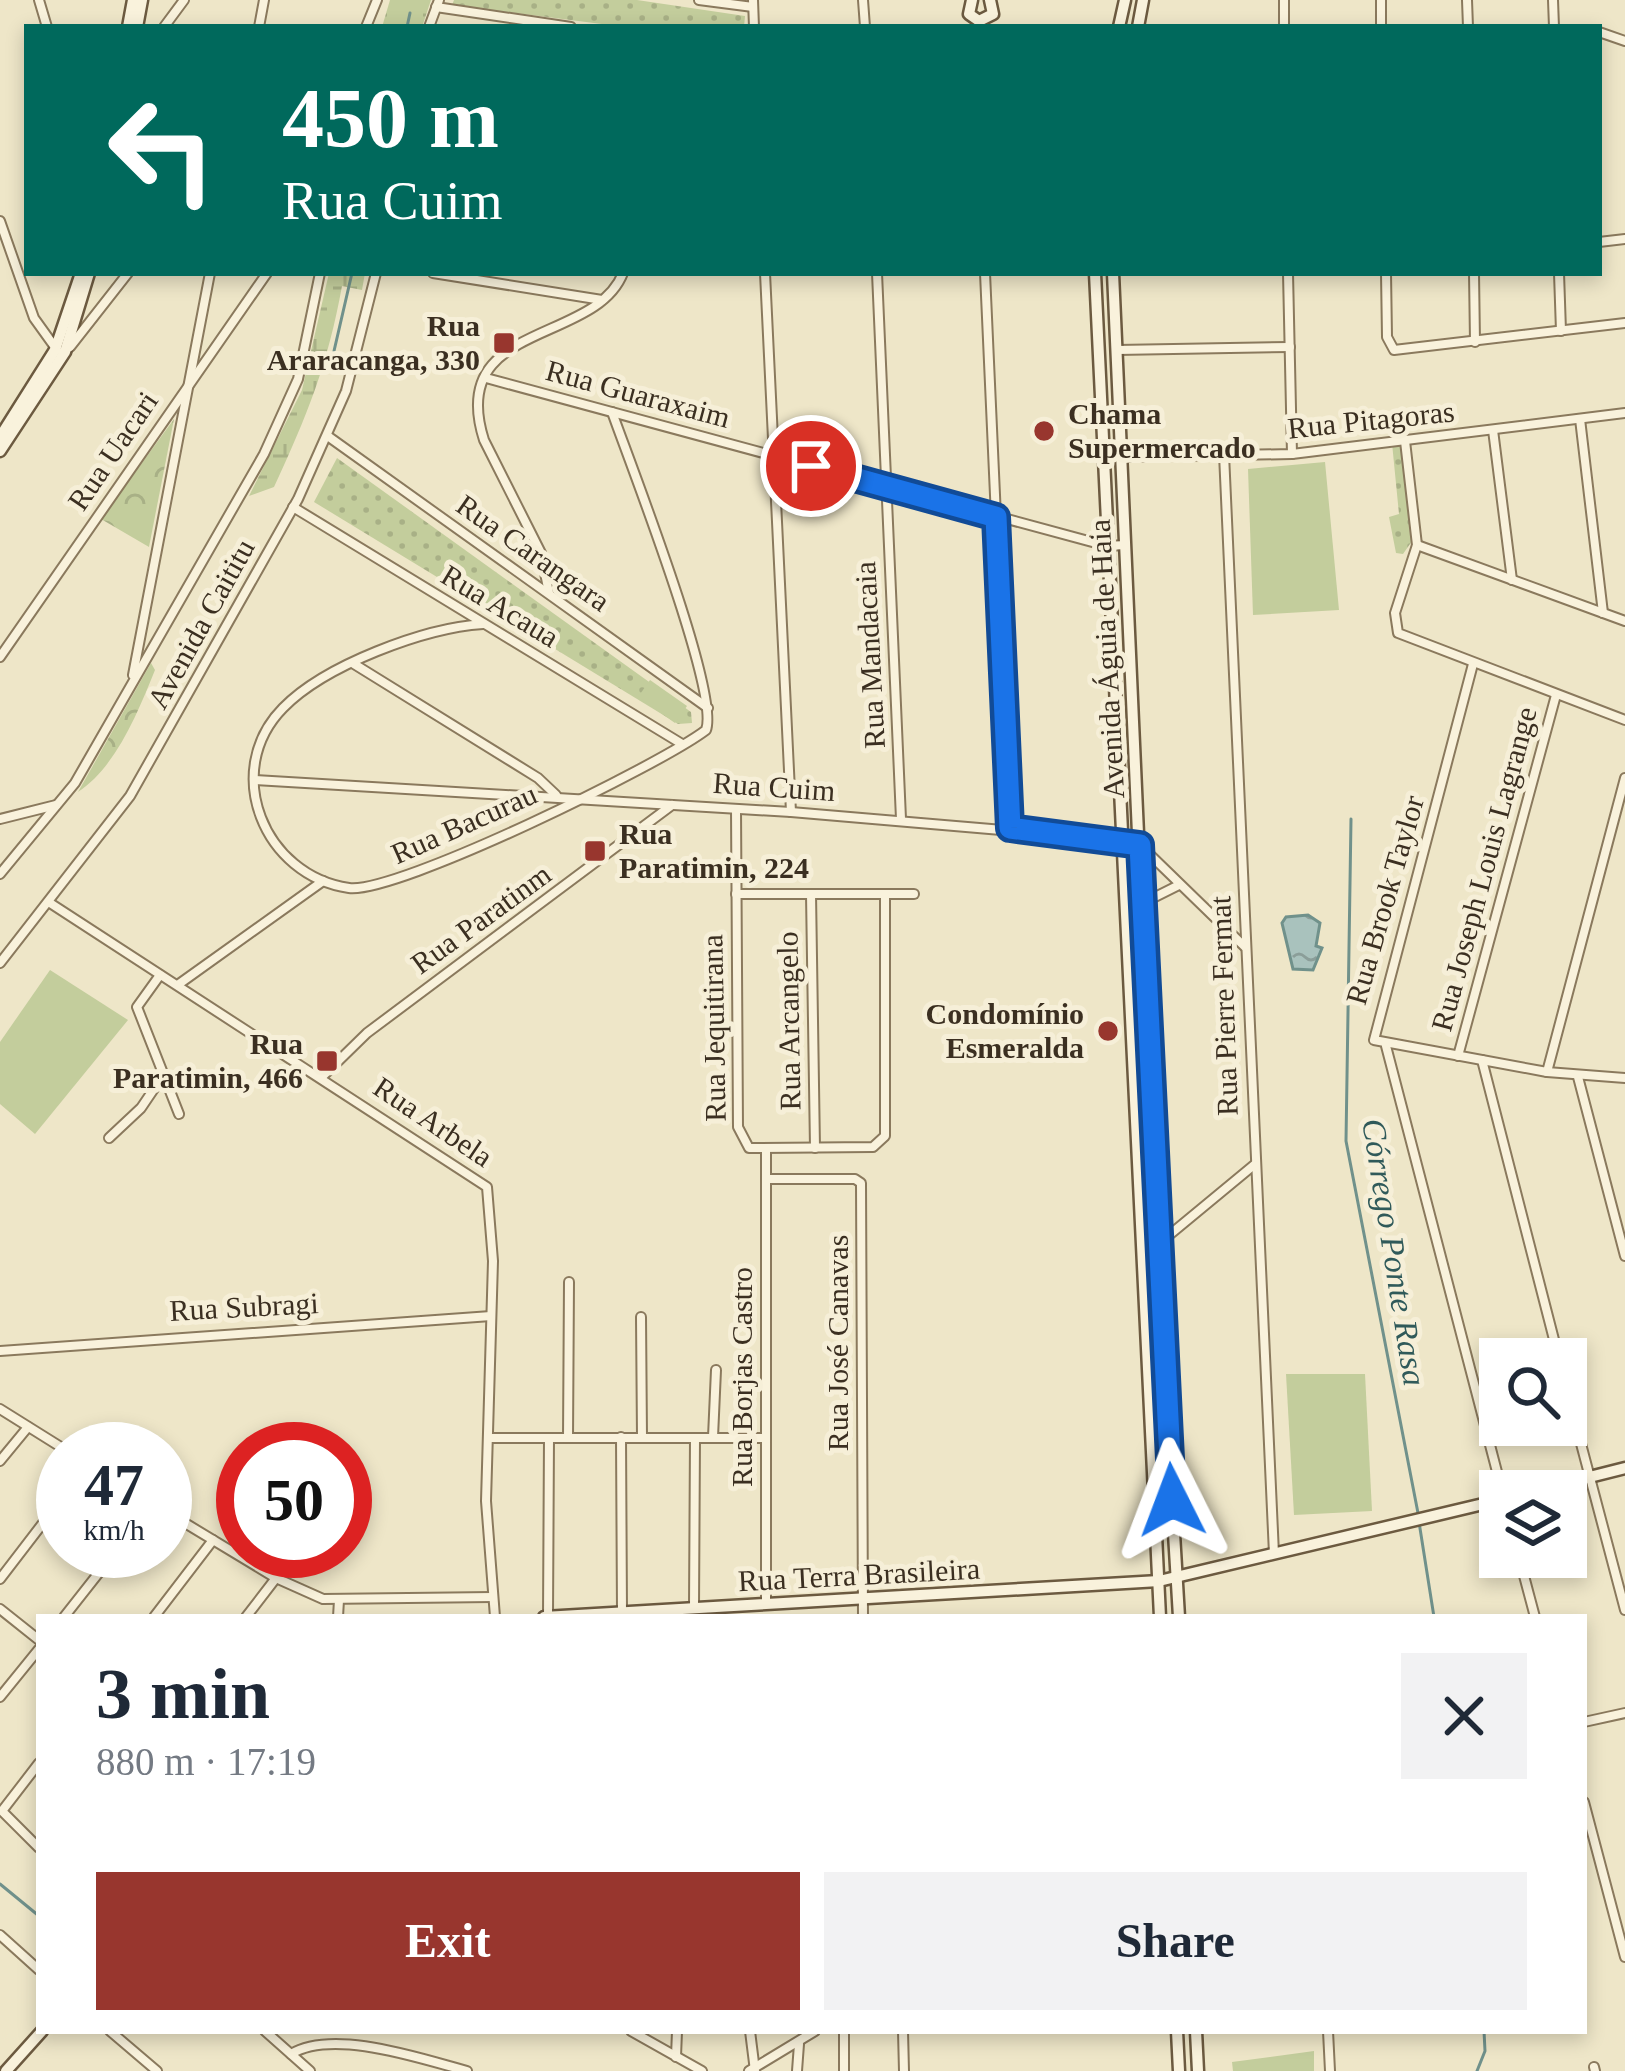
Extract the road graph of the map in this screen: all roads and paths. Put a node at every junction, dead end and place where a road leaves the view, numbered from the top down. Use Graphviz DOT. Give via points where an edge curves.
graph roads {
  1 [pos="699,0"];
  2 [pos="753,3"];
  3 [pos="437,4"];
  4 [pos="554,24"];
  5 [pos="0,221"];
  6 [pos="84,276"];
  7 [pos="125,276"];
  8 [pos="209,276"];
  9 [pos="265,276"];
  10 [pos="319,276"];
  11 [pos="375,276"];
  12 [pos="452,276"];
  13 [pos="621,276"];
  14 [pos="765,276"];
  15 [pos="877,276"];
  16 [pos="985,276"];
  17 [pos="1096,276"];
  18 [pos="1113,276"];
  19 [pos="1288,276"];
  20 [pos="1386,276"];
  21 [pos="1474,276"];
  22 [pos="1559,276"];
  23 [pos="604,300"];
  24 [pos="1625,323"];
  25 [pos="1562,332"];
  26 [pos="1475,342"];
  27 [pos="1290,347"];
  28 [pos="1117,350"];
  29 [pos="60,351"];
  30 [pos="486,377"];
  31 [pos="192,378"];
  32 [pos="612,412"];
  33 [pos="1625,413"];
  34 [pos="1580,419"];
  35 [pos="1493,430"];
  36 [pos="0,437"];
  37 [pos="328,437"];
  38 [pos="1405,441"];
  39 [pos="0,452"];
  40 [pos="1224,454"];
  41 [pos="1292,454"];
  42 [pos="772,455"];
  43 [pos="1121,457"];
  44 [pos="886,488"];
  45 [pos="293,508"];
  46 [pos="996,517"];
  47 [pos="1125,545"];
  48 [pos="1417,545"];
  49 [pos="1107,546"];
  50 [pos="1513,580"];
  51 [pos="550,594"];
  52 [pos="1603,613"];
  53 [pos="1625,621"];
  54 [pos="483,623"];
  55 [pos="142,631"];
  56 [pos="5,643"];
  57 [pos="155,645"];
  58 [pos="0,657"];
  59 [pos="354,664"];
  60 [pos="1473,664"];
  61 [pos="132,682"];
  62 [pos="1556,694"];
  63 [pos="710,709"];
  64 [pos="1625,720"];
  65 [pos="683,745"];
  66 [pos="1625,778"];
  67 [pos="255,780"];
  68 [pos="557,796"];
  69 [pos="579,799"];
  70 [pos="57,805"];
  71 [pos="672,805"];
  72 [pos="736,808"];
  73 [pos="791,812"];
  74 [pos="20,813"];
  75 [pos="0,819"];
  76 [pos="901,820"];
  77 [pos="1010,828"];
  78 [pos="37,829"];
  79 [pos="1119,840"];
  80 [pos="1140,845"];
  81 [pos="0,874"];
  82 [pos="325,880"];
  83 [pos="1179,885"];
  84 [pos="736,894"];
  85 [pos="812,894"];
  86 [pos="885,894"];
  87 [pos="914,894"];
  88 [pos="50,903"];
  89 [pos="1143,903"];
  90 [pos="1246,948"];
  91 [pos="0,963"];
  92 [pos="160,975"];
  93 [pos="178,985"];
  94 [pos="1386,1046"];
  95 [pos="1458,1056"];
  96 [pos="1482,1060"];
  97 [pos="1547,1072"];
  98 [pos="163,1075"];
  99 [pos="322,1076"];
  100 [pos="1578,1077"];
  101 [pos="1625,1078"];
  102 [pos="179,1114"];
  103 [pos="109,1138"];
  104 [pos="814,1148"];
  105 [pos="766,1149"];
  106 [pos="1255,1164"];
  107 [pos="766,1179"];
  108 [pos="1137,1198"];
  109 [pos="1154,1208"];
  110 [pos="1156,1246"];
  111 [pos="1625,1256"];
  112 [pos="569,1282"];
  113 [pos="491,1316"];
  114 [pos="641,1317"];
  115 [pos="1554,1338"];
  116 [pos="0,1351"];
  117 [pos="716,1370"];
  118 [pos="0,1409"];
  119 [pos="28,1426"];
  120 [pos="36,1431"];
  121 [pos="621,1437"];
  122 [pos="642,1437"];
  123 [pos="713,1437"];
  124 [pos="488,1438"];
  125 [pos="549,1438"];
  126 [pos="568,1438"];
  127 [pos="695,1438"];
  128 [pos="766,1438"];
  129 [pos="1581,1446"];
  130 [pos="0,1461"];
  131 [pos="1625,1468"];
  132 [pos="1497,1470"];
  133 [pos="1589,1476"];
  134 [pos="1479,1505"];
  135 [pos="192,1527"];
  136 [pos="36,1532"];
  137 [pos="213,1540"];
  138 [pos="216,1542"];
  139 [pos="1274,1555"];
  140 [pos="95,1578"];
  141 [pos="276,1578"];
  142 [pos="1525,1578"];
  143 [pos="0,1579"];
  144 [pos="1177,1579"];
  145 [pos="1159,1581"];
  146 [pos="493,1597"];
  147 [pos="863,1599"];
  148 [pos="339,1600"];
  149 [pos="790,1603"];
  150 [pos="766,1604"];
  151 [pos="694,1608"];
  152 [pos="0,1609"];
  153 [pos="1625,1610"];
  154 [pos="622,1612"];
  155 [pos="717,1612"];
  156 [pos="66,1614"];
  157 [pos="156,1614"];
  158 [pos="248,1614"];
  159 [pos="338,1614"];
  160 [pos="495,1614"];
  161 [pos="546,1614"];
  162 [pos="596,1614"];
  163 [pos="644,1614"];
  164 [pos="791,1614"];
  165 [pos="863,1614"];
  166 [pos="1160,1614"];
  167 [pos="1179,1614"];
  168 [pos="1534,1614"];
  169 [pos="36,1641"];
  170 [pos="36,1648"];
  171 [pos="0,1697"];
  172 [pos="1625,1713"];
  173 [pos="1587,1722"];
  174 [pos="36,1767"];
  175 [pos="2,1811"];
  176 [pos="1587,1813"];
  177 [pos="36,1845"];
  178 [pos="0,1935"];
  179 [pos="1625,1957"];
  180 [pos="36,1967"];
  181 [pos="39,2034"];
  182 [pos="114,2034"];
  183 [pos="268,2034"];
  184 [pos="636,2034"];
  185 [pos="676,2034"];
  186 [pos="750,2034"];
  187 [pos="811,2034"];
  188 [pos="844,2034"];
  189 [pos="903,2034"];
  190 [pos="1178,2034"];
  191 [pos="1196,2034"];
  192 [pos="1328,2034"];
  193 [pos="799,2043"];
  194 [pos="291,2054"];
  195 [pos="676,2058"];
  196 [pos="753,2070"];
  197 [pos="6,2071"];
  198 [pos="157,2071"];
  199 [pos="310,2071"];
  200 [pos="467,2071"];
  201 [pos="702,2071"];
  202 [pos="797,2071"];
  203 [pos="844,2071"];
  204 [pos="904,2071"];
  205 [pos="1179,2071"];
  206 [pos="1198,2071"];
  207 [pos="1330,2071"];
  1 -- 2 [label="street"];
  3 -- 4 [label="street"];
  5 -- 29 [label="street" via="34,318"];
  6 -- 29 [label="main road"];
  7 -- 29 [label="street"];
  8 -- 31 [label="street"];
  9 -- 31 [label="street, Rua Uacari"];
  10 -- 57 [label="street, Avenida Caititu" via="281,420"];
  11 -- 37 [label="street, Avenida Caititu"];
  12 -- 23 [label="street"];
  13 -- 23 [label="street"];
  14 -- 42 [label="street"];
  15 -- 44 [label="street, Rua Mandacaia"];
  16 -- 46 [label="street"];
  17 -- 49 [label="main road, Avenida Águia de Haia"];
  18 -- 28 [label="main road, Avenida Águia de Haia"];
  19 -- 27 [label="street"];
  20 -- 26 [label="street" via="1390,347"];
  21 -- 26 [label="street"];
  22 -- 25 [label="street"];
  23 -- 30 [label="street" via="504,351"];
  24 -- 25 [label="street"];
  25 -- 26 [label="street"];
  27 -- 28 [label="street"];
  27 -- 41 [label="street"];
  28 -- 43 [label="main road, Avenida Águia de Haia"];
  29 -- 36 [label="main road"];
  29 -- 39 [label="main road"];
  30 -- 32 [label="street, Rua Guaraxaim"];
  30 -- 51 [label="street" via="478,421 541,553"];
  31 -- 55 [label="street"];
  31 -- 56 [label="street, Rua Uacari"];
  32 -- 42 [label="street, Rua Guaraxaim"];
  32 -- 63 [label="street"];
  33 -- 34 [label="street, Rua Pitagoras"];
  34 -- 35 [label="street, Rua Pitagoras"];
  34 -- 52 [label="street"];
  35 -- 38 [label="street, Rua Pitagoras"];
  35 -- 50 [label="street"];
  37 -- 45 [label="street, Avenida Caititu"];
  37 -- 51 [label="street, Rua Carangara"];
  38 -- 41 [label="street, Rua Pitagoras"];
  38 -- 48 [label="street"];
  40 -- 41 [label="street, Rua Pitagoras"];
  40 -- 43 [label="street, Rua Pitagoras"];
  40 -- 90 [label="street, Rua Pierre Fermat"];
  42 -- 44 [label="street, Rua Guaraxaim"];
  42 -- 73 [label="street"];
  43 -- 47 [label="main road, Avenida Águia de Haia"];
  44 -- 46 [label="street, Rua Guaraxaim"];
  44 -- 76 [label="street, Rua Mandacaia"];
  45 -- 54 [label="street, Rua Acaua"];
  45 -- 88 [label="street, Avenida Caititu" via="152,761"];
  46 -- 49 [label="street, Rua Guaraxaim"];
  46 -- 77 [label="street"];
  47 -- 49 [label="street, Rua Guaraxaim"];
  47 -- 80 [label="main road, Avenida Águia de Haia"];
  48 -- 50 [label="street"];
  48 -- 60 [label="street" via="1395,613 1398,633"];
  49 -- 79 [label="main road, Avenida Águia de Haia"];
  50 -- 52 [label="street"];
  51 -- 63 [label="street, Rua Carangara"];
  52 -- 53 [label="street"];
  54 -- 59 [label="street, Rua Bacurau" via="444,628"];
  54 -- 65 [label="street, Rua Acaua"];
  55 -- 57 [label="street"];
  55 -- 61 [label="street"];
  56 -- 58 [label="street, Rua Uacari"];
  57 -- 61 [label="street, Avenida Caititu"];
  59 -- 67 [label="street, Rua Bacurau" via="303,691 274,719 262,736"];
  59 -- 68 [label="street"];
  60 -- 62 [label="street"];
  60 -- 94 [label="street, Rua Brook Taylor" via="1372,1035"];
  61 -- 70 [label="street, Avenida Caititu"];
  62 -- 64 [label="street"];
  62 -- 95 [label="street, Rua Joseph Louis Lagrange"];
  63 -- 65 [label="street, Rua Bacurau" via="706,730"];
  65 -- 69 [label="street, Rua Bacurau"];
  66 -- 97 [label="street"];
  67 -- 68 [label="street, Rua Cuim"];
  67 -- 82 [label="street, Rua Bacurau" via="256,809 271,840 290,862"];
  68 -- 69 [label="street, Rua Cuim"];
  69 -- 71 [label="street, Rua Cuim"];
  69 -- 82 [label="street, Rua Bacurau" via="384,886 354,889"];
  70 -- 74 [label="street"];
  70 -- 78 [label="street, Avenida Caititu"];
  71 -- 72 [label="street, Rua Cuim"];
  71 -- 99 [label="street, Rua Paratinm"];
  72 -- 73 [label="street, Rua Cuim"];
  72 -- 84 [label="street, Rua Jequitirana"];
  73 -- 76 [label="street, Rua Cuim"];
  74 -- 75 [label="street"];
  74 -- 78 [label="street"];
  76 -- 77 [label="street, Rua Cuim"];
  77 -- 79 [label="street, Rua Cuim"];
  78 -- 81 [label="street, Avenida Caititu"];
  79 -- 80 [label="street, Rua Cuim"];
  79 -- 108 [label="main road, Avenida Águia de Haia"];
  80 -- 83 [label="street"];
  80 -- 89 [label="main road, Avenida Águia de Haia"];
  82 -- 93 [label="street"];
  83 -- 89 [label="street"];
  83 -- 90 [label="street"];
  84 -- 85 [label="street"];
  84 -- 105 [label="street, Rua Jequitirana" via="738,1127 745,1145"];
  85 -- 86 [label="street"];
  85 -- 104 [label="street, Rua Arcangelo"];
  86 -- 87 [label="street"];
  86 -- 104 [label="street, Rua Jequitirana" via="885,1136 873,1147"];
  88 -- 91 [label="street, Avenida Caititu"];
  88 -- 92 [label="street, Rua Arbela"];
  89 -- 109 [label="main road, Avenida Águia de Haia"];
  90 -- 106 [label="street, Rua Pierre Fermat"];
  92 -- 93 [label="street, Rua Arbela"];
  92 -- 98 [label="street" via="137,1007"];
  93 -- 99 [label="street, Rua Arbela"];
  94 -- 95 [label="street, Rua Brook Taylor"];
  94 -- 132 [label="street"];
  95 -- 96 [label="street, Rua Brook Taylor"];
  96 -- 97 [label="street, Rua Brook Taylor"];
  96 -- 115 [label="street"];
  97 -- 100 [label="street, Rua Brook Taylor"];
  98 -- 102 [label="street"];
  98 -- 103 [label="street"];
  99 -- 113 [label="street, Rua Arbela" via="487,1187"];
  100 -- 101 [label="street, Rua Brook Taylor"];
  100 -- 111 [label="street"];
  104 -- 105 [label="street, Rua Jequitirana"];
  105 -- 107 [label="street, Rua Borjas Castro"];
  106 -- 110 [label="street"];
  106 -- 139 [label="street, Rua Pierre Fermat"];
  107 -- 128 [label="street, Rua Borjas Castro"];
  107 -- 147 [label="street, Rua José Canavas" via="861,1183"];
  108 -- 109 [label="main road" via="1145,1210"];
  108 -- 145 [label="main road, Avenida Águia de Haia"];
  109 -- 110 [label="main road, Avenida Águia de Haia"];
  110 -- 144 [label="main road, Avenida Águia de Haia"];
  112 -- 126 [label="street"];
  113 -- 116 [label="street, Rua Subragi"];
  113 -- 124 [label="street, Rua Arbela"];
  114 -- 122 [label="street"];
  117 -- 123 [label="street"];
  118 -- 119 [label="street"];
  119 -- 120 [label="street"];
  119 -- 130 [label="street"];
  121 -- 122 [label="street"];
  121 -- 126 [label="street"];
  121 -- 154 [label="street"];
  122 -- 127 [label="street"];
  123 -- 127 [label="street"];
  123 -- 128 [label="street"];
  124 -- 125 [label="street"];
  124 -- 146 [label="street, Rua Arbela"];
  125 -- 126 [label="street"];
  125 -- 161 [label="street"];
  127 -- 151 [label="street"];
  128 -- 150 [label="street, Rua Borjas Castro"];
  129 -- 133 [label="street"];
  131 -- 133 [label="main road"];
  133 -- 153 [label="street"];
  134 -- 139 [label="main road, Rua Terra Brasileira"];
  135 -- 137 [label="street"];
  136 -- 143 [label="street"];
  137 -- 138 [label="street"];
  137 -- 157 [label="street"];
  139 -- 144 [label="main road, Rua Terra Brasileira"];
  140 -- 156 [label="street"];
  141 -- 148 [label="street"];
  141 -- 158 [label="street"];
  142 -- 168 [label="street"];
  144 -- 145 [label="main road, Rua Terra Brasileira"];
  144 -- 167 [label="main road, Avenida Águia de Haia"];
  145 -- 147 [label="main road, Rua Terra Brasileira"];
  145 -- 166 [label="main road, Avenida Águia de Haia"];
  146 -- 148 [label="street"];
  146 -- 160 [label="street, Rua Arbela"];
  147 -- 149 [label="main road, Rua Terra Brasileira"];
  147 -- 165 [label="street"];
  148 -- 159 [label="street"];
  149 -- 150 [label="main road, Rua Terra Brasileira"];
  149 -- 164 [label="street"];
  150 -- 155 [label="main road, Rua Terra Brasileira"];
  151 -- 155 [label="main road, Rua Terra Brasileira"];
  151 -- 163 [label="main road, Rua Terra Brasileira"];
  152 -- 169 [label="street"];
  154 -- 162 [label="main road, Rua Terra Brasileira"];
  154 -- 163 [label="main road, Rua Terra Brasileira"];
  170 -- 171 [label="street"];
  172 -- 173 [label="street"];
  174 -- 175 [label="street"];
  175 -- 177 [label="street"];
  176 -- 179 [label="street"];
  178 -- 180 [label="street"];
  181 -- 197 [label="main road"];
  182 -- 198 [label="street"];
  183 -- 194 [label="street"];
  184 -- 195 [label="street"];
  185 -- 195 [label="street"];
  186 -- 196 [label="street"];
  187 -- 193 [label="street"];
  188 -- 203 [label="street"];
  189 -- 204 [label="street"];
  190 -- 205 [label="main road"];
  191 -- 206 [label="main road"];
  192 -- 207 [label="street"];
  193 -- 196 [label="street"];
  193 -- 202 [label="street"];
  194 -- 199 [label="street"];
  194 -- 200 [label="street" via="308,2046 374,2048"];
  195 -- 201 [label="street"];
}
